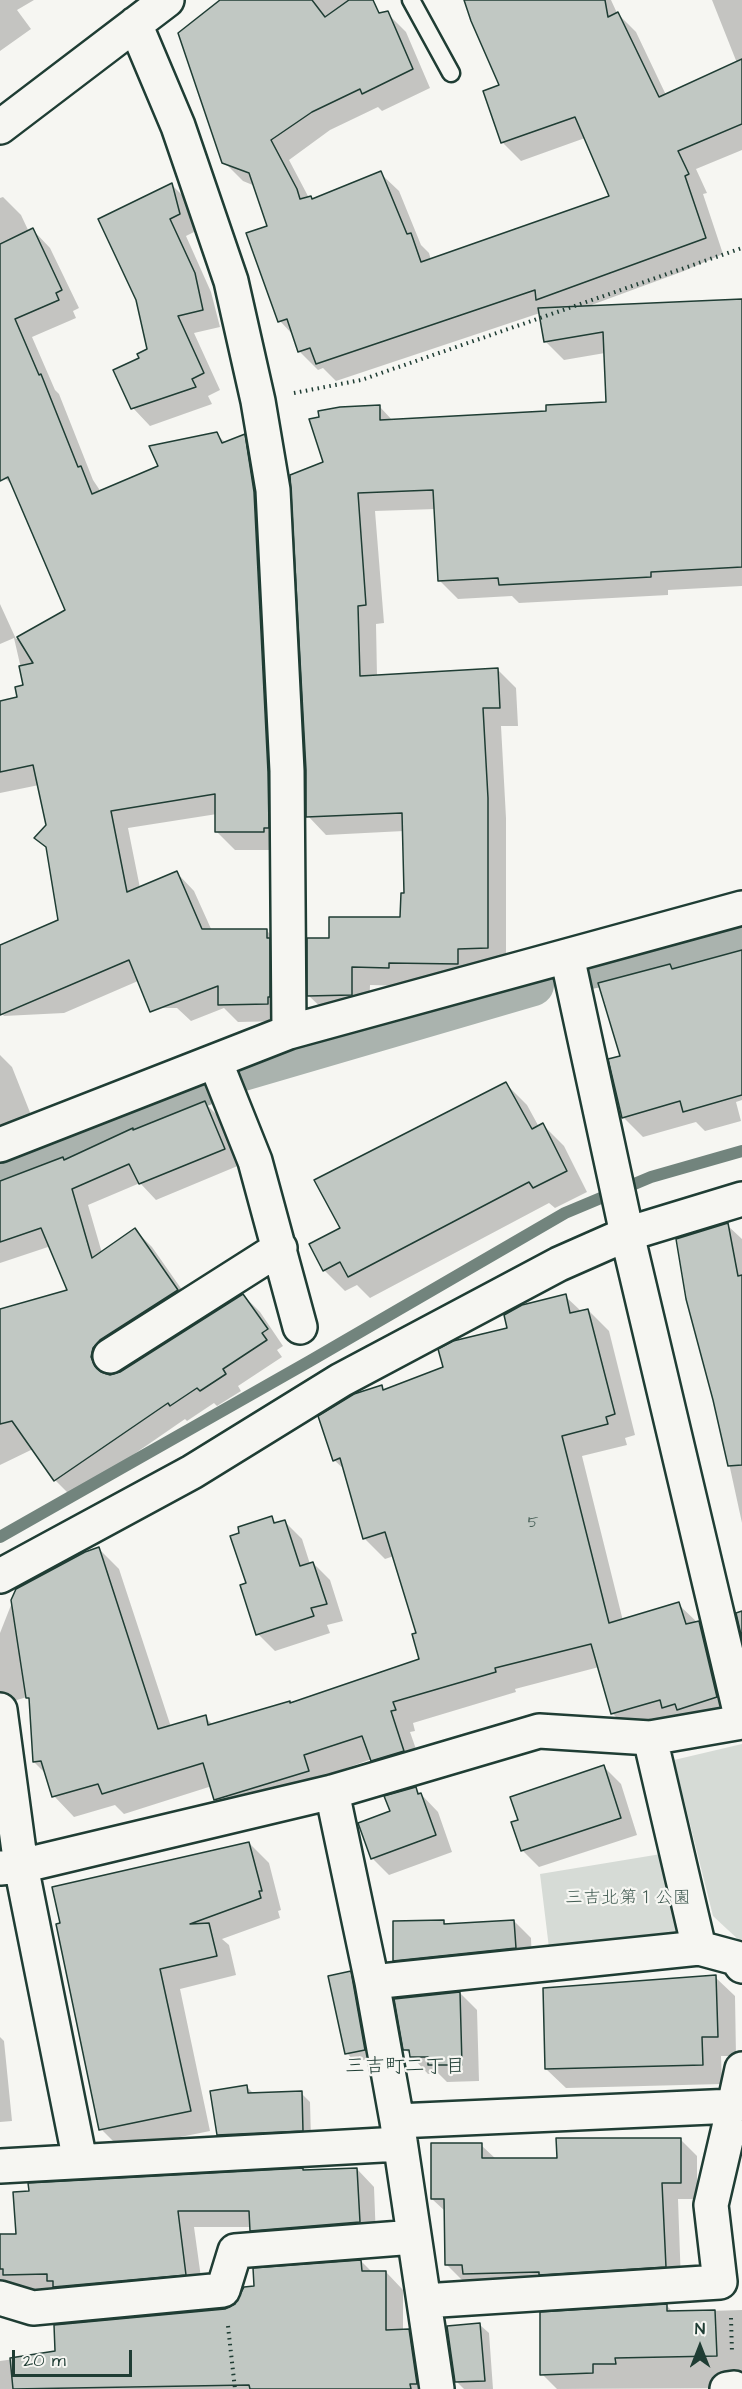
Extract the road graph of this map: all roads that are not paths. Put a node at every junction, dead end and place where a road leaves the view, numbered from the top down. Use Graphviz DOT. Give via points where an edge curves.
graph roads {
  1 [pos="167,0"];
  2 [pos="411,0"];
  3 [pos="135,24"];
  4 [pos="451,74"];
  5 [pos="0,127"];
  6 [pos="742,908"];
  7 [pos="567,956"];
  8 [pos="289,1032"];
  9 [pos="214,1061"];
  10 [pos="0,1145"];
  11 [pos="742,1199"];
  12 [pos="625,1227"];
  13 [pos="280,1248"];
  14 [pos="300,1327"];
  15 [pos="110,1356"];
  16 [pos="0,1576"];
  17 [pos="0,1710"];
  18 [pos="742,1721"];
  19 [pos="650,1738"];
  20 [pos="332,1792"];
  21 [pos="11,1867"];
  22 [pos="699,1948"];
  23 [pos="742,1966"];
  24 [pos="372,1982"];
  25 [pos="742,2069"];
  26 [pos="734,2106"];
  27 [pos="399,2133"];
  28 [pos="80,2161"];
  29 [pos="0,2166"];
  30 [pos="414,2237"];
  31 [pos="0,2298"];
  32 [pos="424,2301"];
  33 [pos="437,2389"];
  1 -- 3 [label="street"];
  2 -- 4 [label="lane"];
  3 -- 5 [label="street"];
  3 -- 8 [label="street" via="178,126 231,281 273,490 286,771"];
  6 -- 7 [label="street"];
  7 -- 8 [label="street"];
  7 -- 12 [label="street"];
  8 -- 9 [label="street"];
  9 -- 10 [label="street"];
  9 -- 13 [label="street" via="255,1161"];
  11 -- 12 [label="street"];
  12 -- 16 [label="street" via="341,1380 192,1472"];
  12 -- 18 [label="street"];
  13 -- 14 [label="street"];
  13 -- 15 [label="street"];
  17 -- 21 [label="street"];
  18 -- 19 [label="street"];
  19 -- 20 [label="street" via="539,1731"];
  19 -- 22 [label="street"];
  20 -- 21 [label="street"];
  20 -- 24 [label="street"];
  21 -- 28 [label="street"];
  22 -- 23 [label="street" via="736,1958"];
  22 -- 24 [label="street"];
  24 -- 27 [label="street"];
  25 -- 26 [label="street"];
  26 -- 27 [label="street"];
  26 -- 32 [label="street" via="711,2205 720,2282"];
  27 -- 28 [label="street"];
  27 -- 30 [label="street"];
  28 -- 29 [label="street"];
  30 -- 31 [label="street" via="235,2251 223,2290 33,2308"];
  30 -- 32 [label="street"];
  32 -- 33 [label="street"];
}
